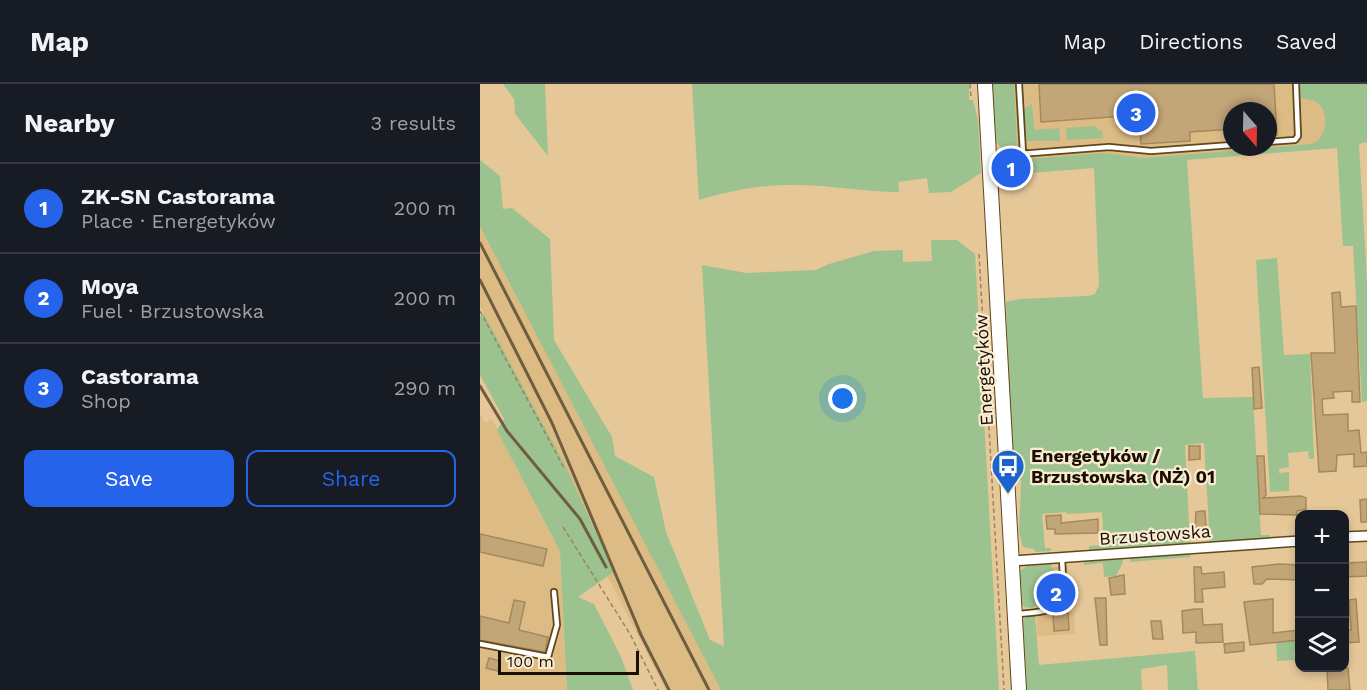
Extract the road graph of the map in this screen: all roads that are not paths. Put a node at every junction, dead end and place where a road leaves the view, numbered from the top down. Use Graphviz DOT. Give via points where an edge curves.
graph roads {
  1 [pos="985,84"];
  2 [pos="1019,84"];
  3 [pos="1296,84"];
  4 [pos="1277,141"];
  5 [pos="1223,146"];
  6 [pos="1023,153"];
  7 [pos="989,156"];
  8 [pos="1367,536"];
  9 [pos="1349,537"];
  10 [pos="1295,541"];
  11 [pos="1062,558"];
  12 [pos="1012,561"];
  13 [pos="554,592"];
  14 [pos="1015,614"];
  15 [pos="480,644"];
  16 [pos="1019,690"];
  1 -- 7 [label="main road, Energetyków"];
  2 -- 6 [label="lane"];
  3 -- 4 [label="lane" via="1298,136 1295,140"];
  5 -- 6 [label="lane"];
  6 -- 7 [label="lane"];
  7 -- 12 [label="main road, Energetyków"];
  8 -- 9 [label="street"];
  10 -- 11 [label="street, Brzustowska"];
  11 -- 12 [label="street, Brzustowska"];
  11 -- 14 [label="lane" via="1064,596 1059,605 1045,612"];
  12 -- 14 [label="main road, Energetyków"];
  13 -- 15 [label="lane" via="556,625 548,657"];
  14 -- 16 [label="main road, Energetyków"];
}
